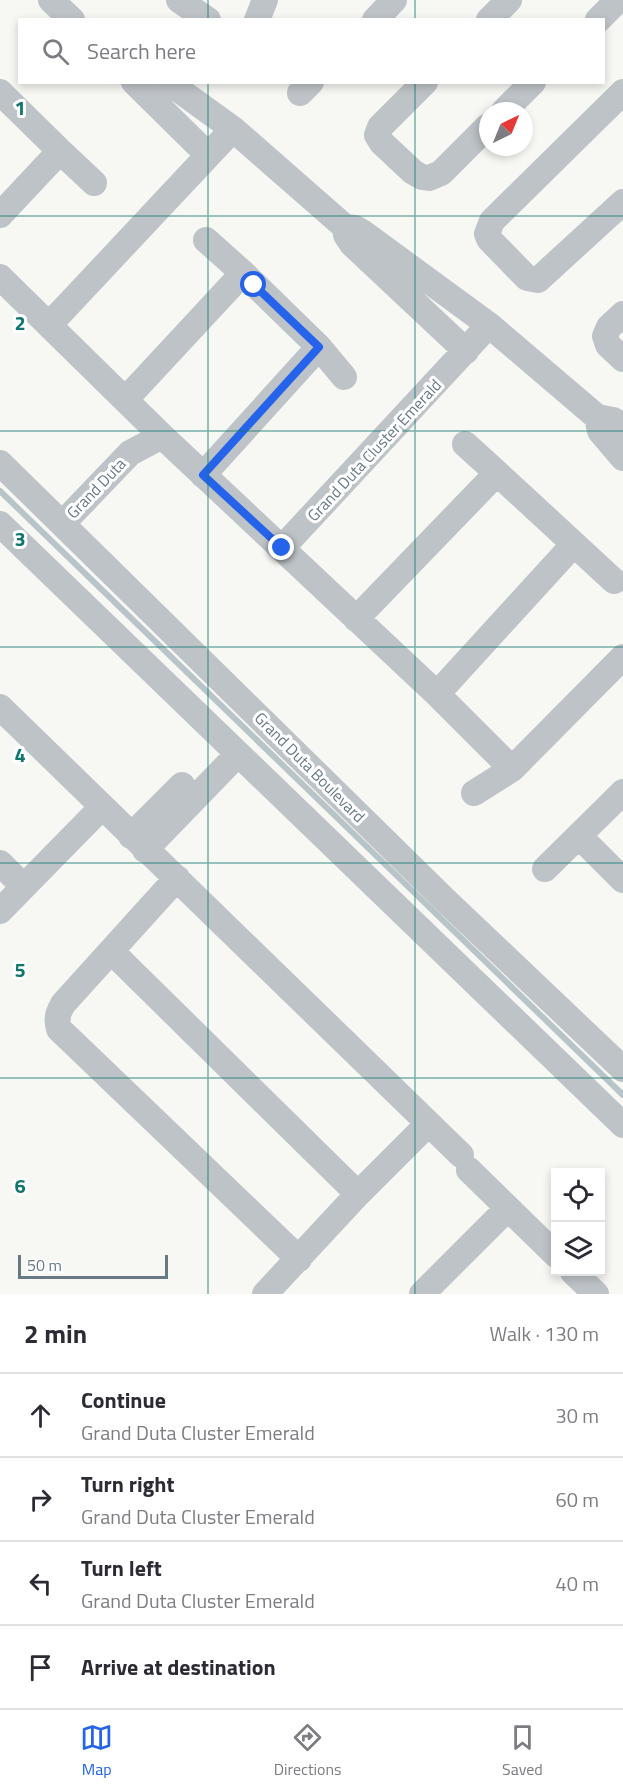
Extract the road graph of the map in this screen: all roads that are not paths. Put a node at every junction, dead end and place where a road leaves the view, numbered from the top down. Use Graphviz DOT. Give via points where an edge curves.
graph roads {
  1 [pos="51,0"];
  2 [pos="179,0"];
  3 [pos="265,0"];
  4 [pos="394,0"];
  5 [pos="509,0"];
  6 [pos="70,18"];
  7 [pos="205,18"];
  8 [pos="258,18"];
  9 [pos="377,18"];
  10 [pos="491,18"];
  11 [pos="136,84"];
  12 [pos="171,84"];
  13 [pos="423,84"];
  14 [pos="531,84"];
  15 [pos="0,92"];
  16 [pos="623,92"];
  17 [pos="513,102"];
  18 [pos="233,129"];
  19 [pos="479,134"];
  20 [pos="60,151"];
  21 [pos="208,155"];
  22 [pos="94,183"];
  23 [pos="623,202"];
  24 [pos="0,215"];
  25 [pos="345,227"];
  26 [pos="206,240"];
  27 [pos="243,273"];
  28 [pos="0,277"];
  29 [pos="616,320"];
  30 [pos="50,324"];
  31 [pos="489,325"];
  32 [pos="319,347"];
  33 [pos="466,351"];
  34 [pos="623,359"];
  35 [pos="344,377"];
  36 [pos="126,399"];
  37 [pos="597,417"];
  38 [pos="623,426"];
  39 [pos="162,436"];
  40 [pos="465,444"];
  41 [pos="623,458"];
  42 [pos="0,463"];
  43 [pos="497,474"];
  44 [pos="203,475"];
  45 [pos="63,523"];
  46 [pos="0,524"];
  47 [pos="574,544"];
  48 [pos="282,548"];
  49 [pos="614,581"];
  50 [pos="357,619"];
  51 [pos="623,657"];
  52 [pos="436,694"];
  53 [pos="0,707"];
  54 [pos="231,748"];
  55 [pos="512,769"];
  56 [pos="623,792"];
  57 [pos="474,793"];
  58 [pos="102,807"];
  59 [pos="580,837"];
  60 [pos="138,843"];
  61 [pos="0,864"];
  62 [pos="545,869"];
  63 [pos="177,878"];
  64 [pos="623,880"];
  65 [pos="23,886"];
  66 [pos="0,910"];
  67 [pos="431,912"];
  68 [pos="111,951"];
  69 [pos="619,1055"];
  70 [pos="428,1124"];
  71 [pos="623,1125"];
  72 [pos="358,1194"];
  73 [pos="507,1209"];
  74 [pos="551,1251"];
  75 [pos="299,1259"];
  76 [pos="577,1276"];
  77 [pos="265,1294"];
  78 [pos="422,1294"];
  79 [pos="596,1294"];
  1 -- 6 [label="street"];
  2 -- 7 [label="street"];
  3 -- 8 [label="street"];
  4 -- 9 [label="street"];
  5 -- 10 [label="street"];
  11 -- 21 [label="street"];
  12 -- 18 [label="street"];
  13 -- 19 [label="street" via="381,127 378,135 413,172 422,177 435,176"];
  14 -- 17 [label="street"];
  15 -- 20 [label="street"];
  16 -- 23 [label="street" via="492,220 487,234 527,278 534,280 544,276"];
  18 -- 21 [label="street"];
  18 -- 25 [label="street"];
  20 -- 22 [label="street"];
  20 -- 24 [label="street"];
  21 -- 30 [label="street"];
  25 -- 31 [label="street" via="362,232"];
  25 -- 33 [label="street" via="352,244"];
  26 -- 27 [label="street"];
  27 -- 32 [label="street"];
  27 -- 36 [label="street"];
  28 -- 30 [label="street"];
  29 -- 34 [label="street" via="605,336 608,345"];
  30 -- 36 [label="street"];
  31 -- 33 [label="street, Grand Duta Cluster Emerald"];
  31 -- 37 [label="street"];
  32 -- 35 [label="street"];
  32 -- 44 [label="street"];
  33 -- 48 [label="street, Grand Duta Cluster Emerald"];
  36 -- 39 [label="street"];
  37 -- 38 [label="street"];
  37 -- 41 [label="street" via="600,431"];
  39 -- 44 [label="street"];
  39 -- 45 [label="street, Grand Duta" via="130,453"];
  40 -- 43 [label="street"];
  42 -- 45 [label="street, Grand Duta Boulevard"];
  43 -- 47 [label="street"];
  43 -- 50 [label="street"];
  44 -- 48 [label="street"];
  45 -- 67 [label="street, Grand Duta Boulevard"];
  46 -- 54 [label="street, Grand Duta Boulevard"];
  47 -- 49 [label="street"];
  47 -- 52 [label="street"];
  48 -- 50 [label="street"];
  50 -- 52 [label="street"];
  51 -- 55 [label="street"];
  52 -- 55 [label="street"];
  53 -- 58 [label="street"];
  54 -- 60 [label="street"];
  54 -- 67 [label="street, Grand Duta Boulevard"];
  55 -- 57 [label="street"];
  56 -- 59 [label="street"];
  58 -- 60 [label="street"];
  58 -- 65 [label="street"];
  59 -- 62 [label="street"];
  59 -- 64 [label="street"];
  60 -- 63 [label="street"];
  61 -- 65 [label="street"];
  63 -- 68 [label="street"];
  63 -- 70 [label="street"];
  65 -- 66 [label="street"];
  67 -- 69 [label="street, Grand Duta Boulevard"];
  67 -- 71 [label="street, Grand Duta Boulevard"];
  68 -- 72 [label="street"];
  68 -- 75 [label="street" via="63,1004 58,1012 59,1029"];
  70 -- 72 [label="street"];
  70 -- 73 [label="street"];
  72 -- 75 [label="street"];
  73 -- 74 [label="street"];
  73 -- 78 [label="street"];
  75 -- 77 [label="street"];
  76 -- 79 [label="street"];
}
